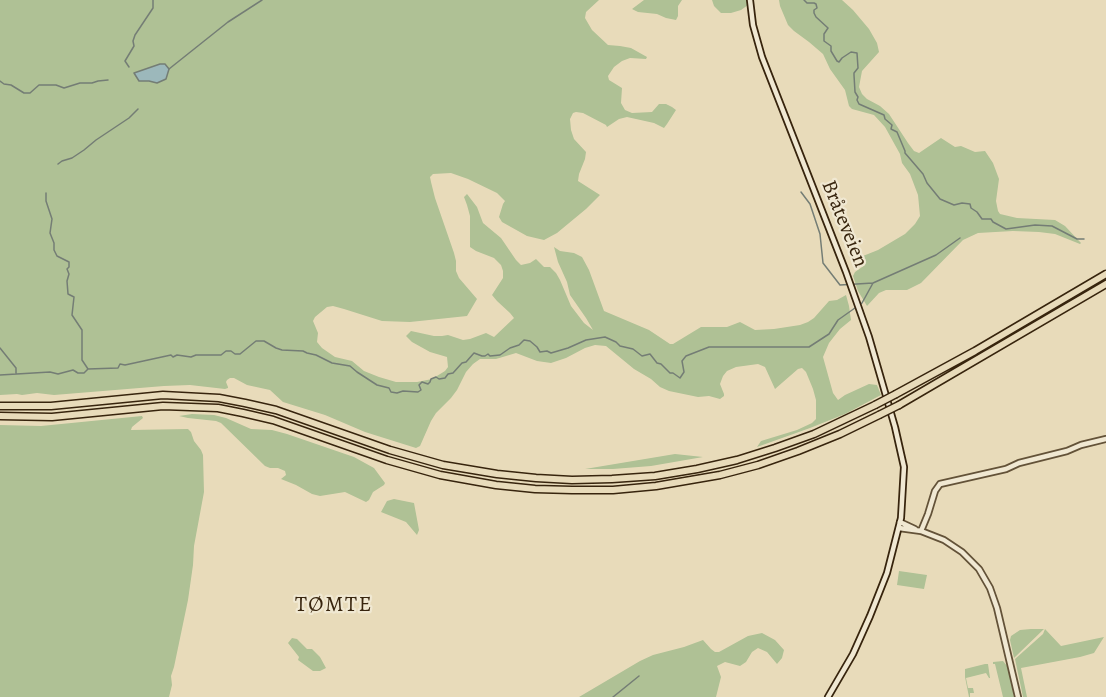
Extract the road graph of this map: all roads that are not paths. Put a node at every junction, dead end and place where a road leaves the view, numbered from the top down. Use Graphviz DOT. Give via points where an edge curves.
graph roads {
  1 [pos="750,0"];
  2 [pos="1106,274"];
  3 [pos="1106,284"];
  4 [pos="0,406"];
  5 [pos="0,416"];
  6 [pos="1106,439"];
  7 [pos="899,525"];
  8 [pos="922,531"];
  9 [pos="828,697"];
  10 [pos="1017,697"];
  1 -- 7 [label="main road, Bråteveien" via="762,57 869,337 895,427 904,471"];
  2 -- 4 [label="highway, bridge" via="875,405 804,437 737,460 676,473 591,480 516,477 443,465 276,410 219,398 163,395 51,406"];
  3 -- 5 [label="highway, bridge" via="899,405 817,444 740,470 679,483 553,490 441,475 273,420 218,408 163,406 52,417"];
  6 -- 8 [label="main road" via="940,484"];
  7 -- 8 [label="main road"];
  7 -- 9 [label="main road, Bråteveien" via="887,573 870,616 843,675"];
  8 -- 10 [label="main road" via="958,549 982,574 999,616"];
}
